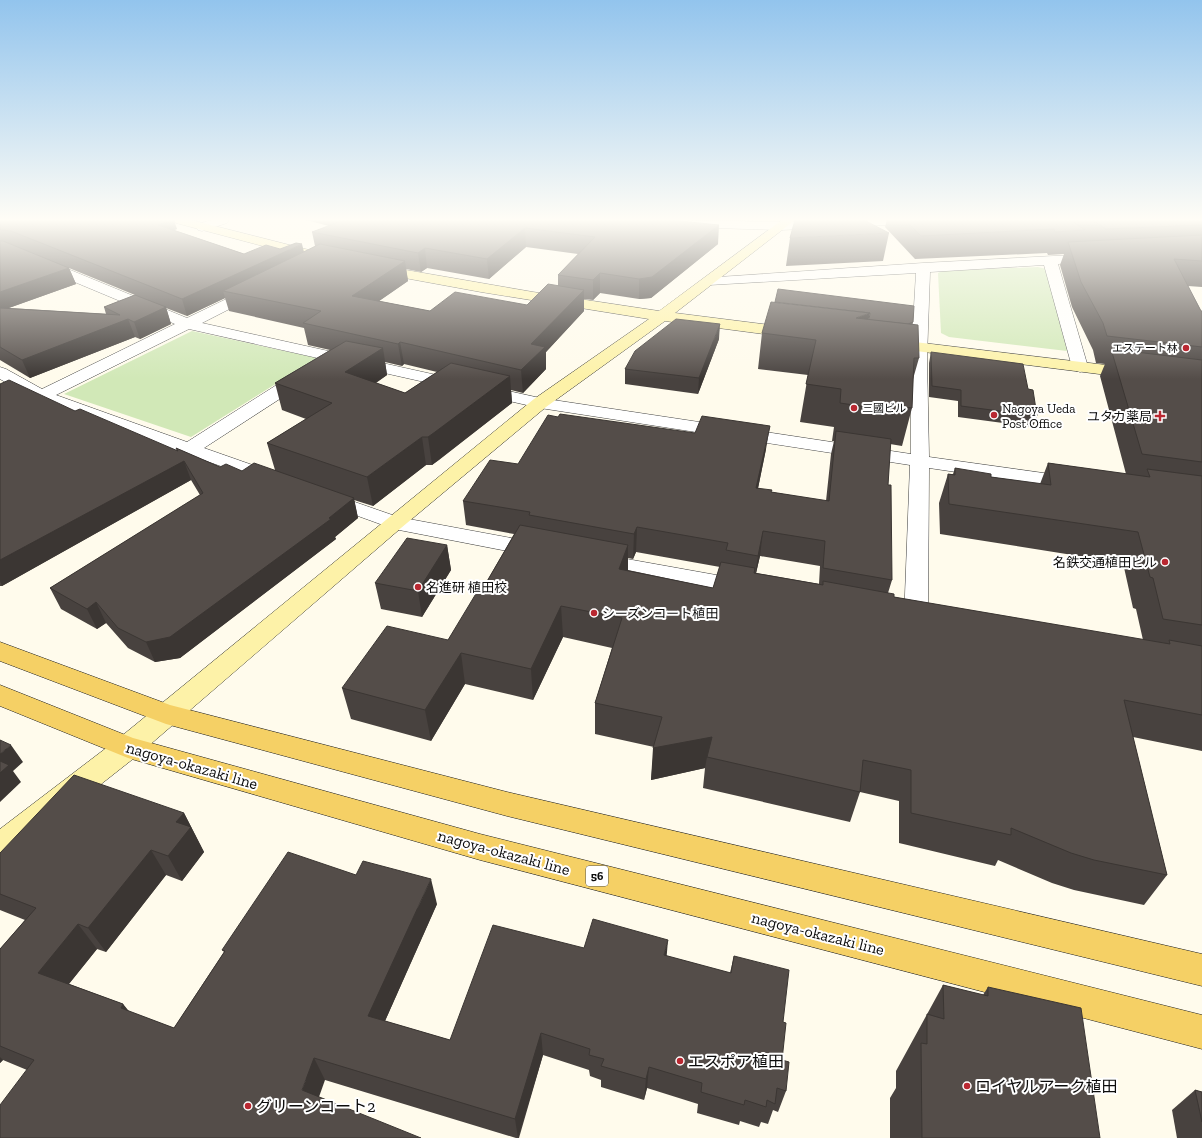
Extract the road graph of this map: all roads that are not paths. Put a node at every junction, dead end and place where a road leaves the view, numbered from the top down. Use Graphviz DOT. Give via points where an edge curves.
graph roads {
  1 [pos="64,273"];
  2 [pos="398,273"];
  3 [pos="719,273"];
  4 [pos="830,273"];
  5 [pos="923,273"];
  6 [pos="1053,273"];
  7 [pos="709,281"];
  8 [pos="265,285"];
  9 [pos="661,317"];
  10 [pos="188,324"];
  11 [pos="809,334"];
  12 [pos="872,342"];
  13 [pos="920,348"];
  14 [pos="332,357"];
  15 [pos="1080,367"];
  16 [pos="0,372"];
  17 [pos="1149,375"];
  18 [pos="41,396"];
  19 [pos="540,403"];
  20 [pos="189,449"];
  21 [pos="920,461"];
  22 [pos="1084,484"];
  23 [pos="291,486"];
  24 [pos="313,494"];
  25 [pos="394,522"];
  26 [pos="557,553"];
  27 [pos="581,558"];
  28 [pos="760,591"];
  29 [pos="916,621"];
  30 [pos="0,651"];
  31 [pos="0,694"];
  32 [pos="166,714"];
  33 [pos="128,747"];
  34 [pos="0,846"];
  35 [pos="1202,970"];
  36 [pos="1202,1032"];
  1 -- 10 [label="street"];
  2 -- 9 [label="street"];
  3 -- 7 [label="street"];
  4 -- 7 [label="street"];
  5 -- 13 [label="street"];
  6 -- 15 [label="street"];
  7 -- 9 [label="street"];
  8 -- 10 [label="street"];
  9 -- 11 [label="street"];
  9 -- 19 [label="street"];
  10 -- 14 [label="street"];
  10 -- 18 [label="street"];
  12 -- 13 [label="street"];
  13 -- 15 [label="street"];
  13 -- 21 [label="street"];
  14 -- 19 [label="street"];
  14 -- 20 [label="street"];
  15 -- 17 [label="street"];
  16 -- 18 [label="street"];
  18 -- 20 [label="street"];
  19 -- 21 [label="street"];
  19 -- 25 [label="street"];
  20 -- 23 [label="street"];
  21 -- 22 [label="street"];
  21 -- 29 [label="street"];
  24 -- 25 [label="street"];
  25 -- 26 [label="street"];
  25 -- 32 [label="street"];
  27 -- 28 [label="street"];
  30 -- 32 [label="main road"];
  31 -- 33 [label="main road, nagoya-okazaki line / 56"];
  32 -- 33 [label="street"];
  32 -- 35 [label="main road" via="507,804"];
  33 -- 34 [label="street"];
  33 -- 36 [label="main road, nagoya-okazaki line / 56" via="480,846"];
}
